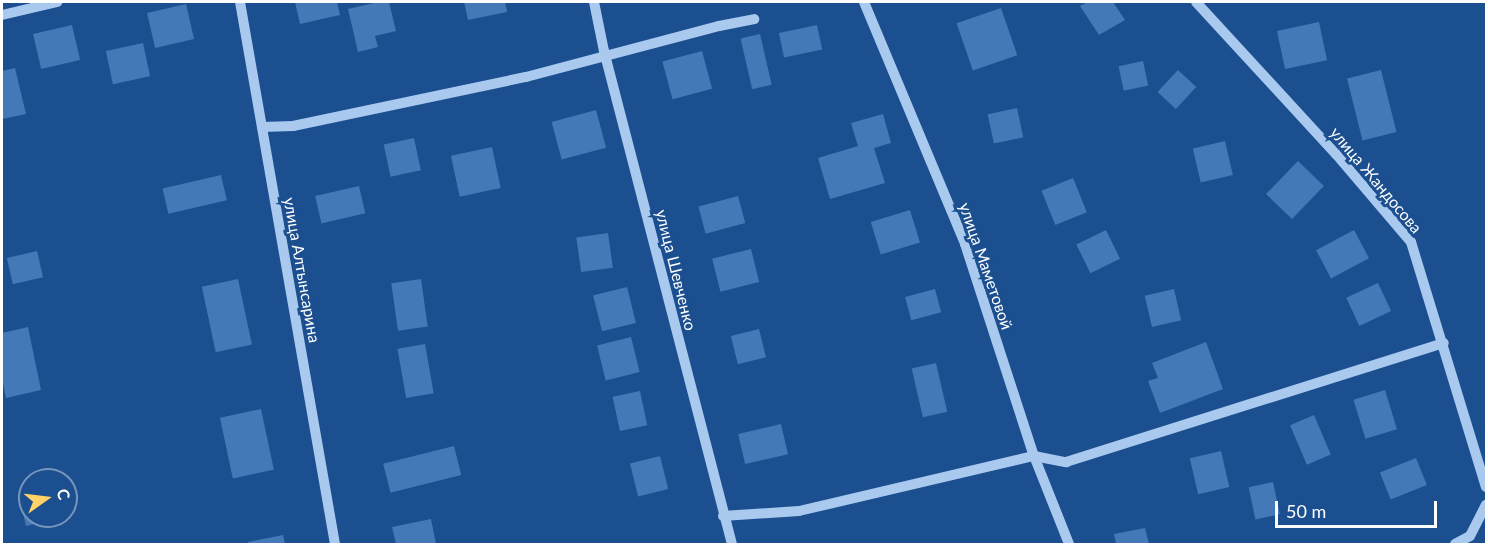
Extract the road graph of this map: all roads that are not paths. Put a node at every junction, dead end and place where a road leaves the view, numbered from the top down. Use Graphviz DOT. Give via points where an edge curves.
graph roads {
  1 [pos="57,2"];
  2 [pos="240,2"];
  3 [pos="594,2"];
  4 [pos="864,2"];
  5 [pos="1196,2"];
  6 [pos="2,15"];
  7 [pos="754,19"];
  8 [pos="606,58"];
  9 [pos="262,127"];
  10 [pos="1444,343"];
  11 [pos="1034,456"];
  12 [pos="1486,487"];
  13 [pos="1486,505"];
  14 [pos="723,516"];
  15 [pos="335,544"];
  16 [pos="732,544"];
  17 [pos="1070,544"];
  18 [pos="1455,544"];
  1 -- 6 [label="street"];
  2 -- 9 [label="street, улица Алтынсарина"];
  3 -- 8 [label="street, улица Шевченко"];
  4 -- 11 [label="street, улица Маметовой" via="965,244"];
  5 -- 10 [label="street, улица Жандосова" via="1411,242"];
  7 -- 8 [label="street"];
  8 -- 9 [label="street" via="293,126"];
  8 -- 14 [label="street, улица Шевченко"];
  9 -- 15 [label="street, улица Алтынсарина"];
  10 -- 11 [label="street" via="1066,462"];
  10 -- 12 [label="street, улица Жандосова"];
  11 -- 14 [label="street" via="799,511"];
  11 -- 17 [label="street, улица Маметовой"];
  13 -- 18 [label="street" via="1470,536"];
  14 -- 16 [label="street, улица Шевченко"];
}
